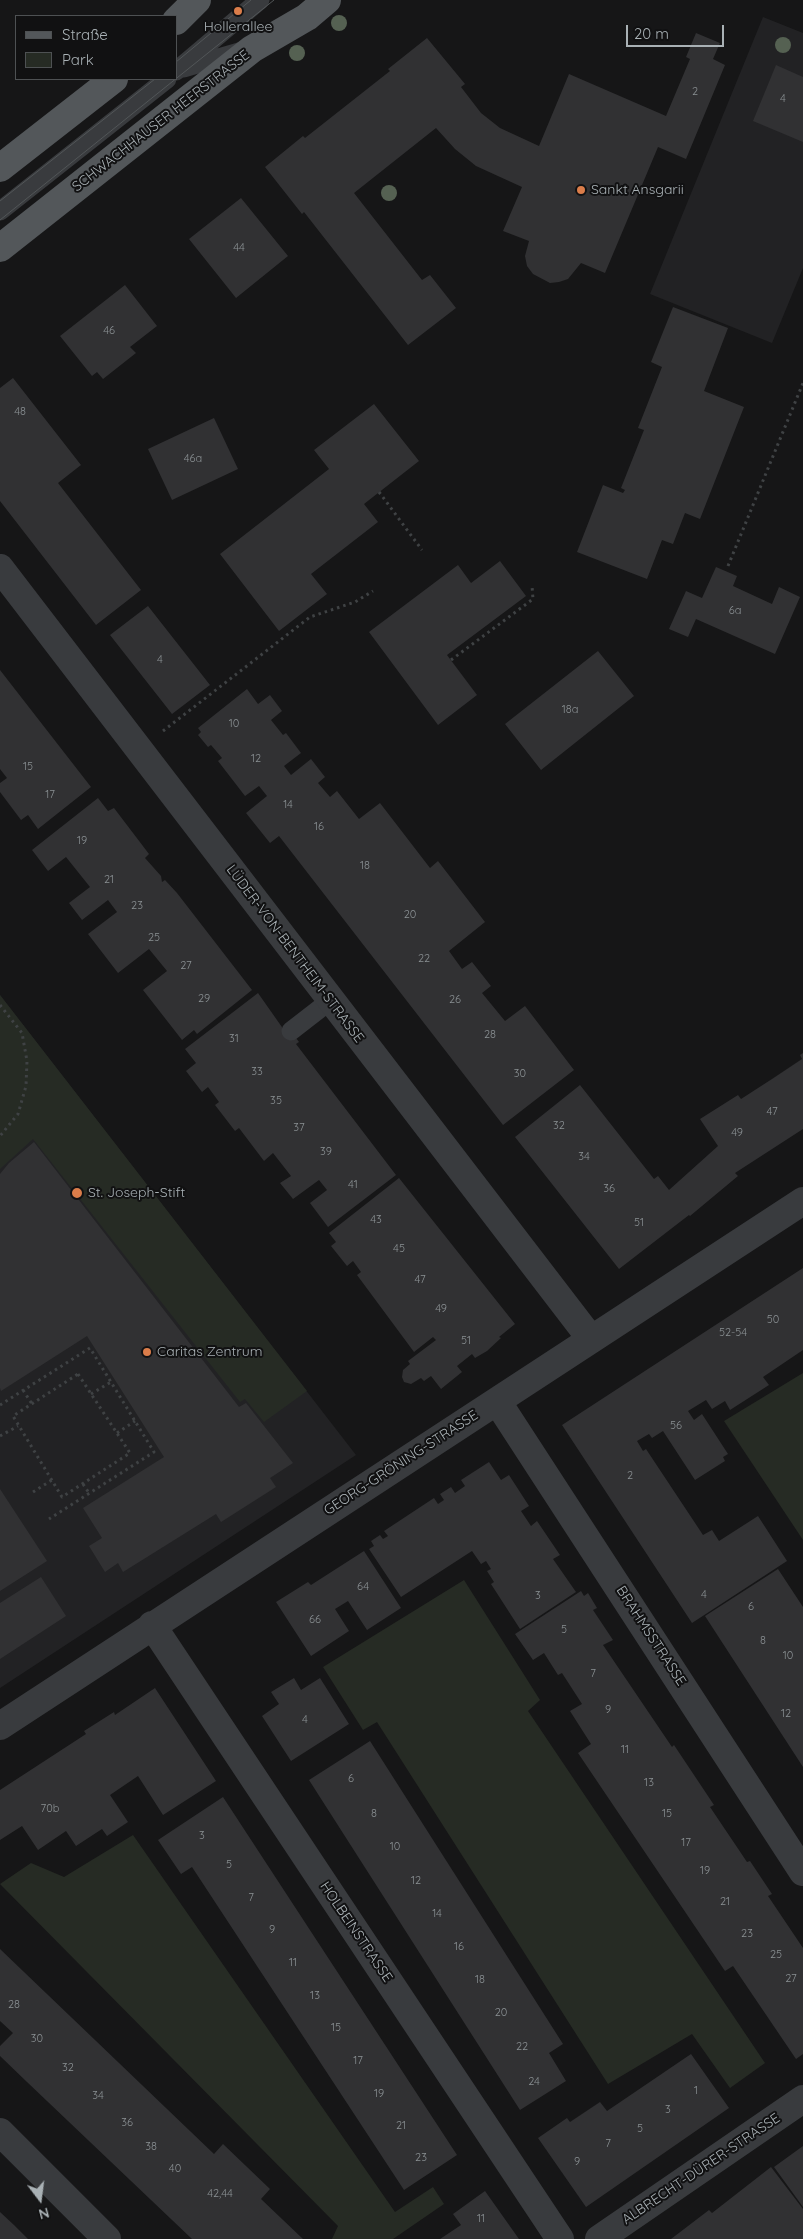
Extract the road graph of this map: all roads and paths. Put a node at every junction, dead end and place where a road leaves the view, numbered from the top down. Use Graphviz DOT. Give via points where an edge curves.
graph roads {
  1 [pos="197,0"];
  2 [pos="260,0"];
  3 [pos="327,0"];
  4 [pos="178,20"];
  5 [pos="252,49"];
  6 [pos="178,70"];
  7 [pos="178,72"];
  8 [pos="113,80"];
  9 [pos="165,80"];
  10 [pos="0,168"];
  11 [pos="0,211"];
  12 [pos="0,248"];
  13 [pos="803,383"];
  14 [pos="379,492"];
  15 [pos="422,550"];
  16 [pos="728,566"];
  17 [pos="0,568"];
  18 [pos="532,586"];
  19 [pos="373,591"];
  20 [pos="451,660"];
  21 [pos="139,749"];
  22 [pos="331,1000"];
  23 [pos="0,1005"];
  24 [pos="291,1031"];
  25 [pos="0,1136"];
  26 [pos="803,1201"];
  27 [pos="591,1339"];
  28 [pos="111,1382"];
  29 [pos="23,1390"];
  30 [pos="91,1394"];
  31 [pos="497,1401"];
  32 [pos="32,1404"];
  33 [pos="0,1405"];
  34 [pos="135,1421"];
  35 [pos="18,1426"];
  36 [pos="117,1433"];
  37 [pos="0,1436"];
  38 [pos="52,1480"];
  39 [pos="83,1484"];
  40 [pos="33,1492"];
  41 [pos="89,1493"];
  42 [pos="49,1519"];
  43 [pos="152,1625"];
  44 [pos="0,1726"];
  45 [pos="803,1872"];
  46 [pos="803,2099"];
  47 [pos="0,2132"];
  48 [pos="107,2239"];
  49 [pos="560,2239"];
  50 [pos="599,2239"];
  1 -- 4 [label="main road"];
  2 -- 6 [label="lane"];
  3 -- 5 [label="main road, SCHWACHHAUSER HEERSTRASSE" via="307,17"];
  5 -- 7 [label="lane"];
  5 -- 12 [label="main road, SCHWACHHAUSER HEERSTRASSE"];
  8 -- 10 [label="main road"];
  9 -- 11 [label="lane"];
  13 -- 16 [label="path"];
  14 -- 15 [label="path"];
  17 -- 21 [label="street, LÜDER-VON-BENTHEIM-STRASSE"];
  18 -- 20 [label="path" via="533,599"];
  19 -- 21 [label="path" via="355,602 310,617"];
  21 -- 22 [label="street, LÜDER-VON-BENTHEIM-STRASSE"];
  22 -- 24 [label="lane"];
  22 -- 27 [label="street, LÜDER-VON-BENTHEIM-STRASSE"];
  23 -- 25 [label="path" via="22,1033 27,1061 26,1086 18,1114"];
  26 -- 27 [label="street, GEORG-GRÖNING-STRASSE"];
  27 -- 31 [label="street, GEORG-GRÖNING-STRASSE"];
  28 -- 29 [label="path" via="90,1348"];
  28 -- 30 [label="path"];
  28 -- 34 [label="path"];
  29 -- 32 [label="path"];
  29 -- 33 [label="path"];
  30 -- 32 [label="path" via="78,1374"];
  30 -- 36 [label="path"];
  31 -- 43 [label="street, GEORG-GRÖNING-STRASSE"];
  31 -- 45 [label="street, BRAHMSSTRASSE"];
  32 -- 35 [label="path" via="13,1416"];
  34 -- 36 [label="path"];
  34 -- 41 [label="path" via="154,1452"];
  35 -- 37 [label="path"];
  35 -- 38 [label="path"];
  36 -- 39 [label="path" via="130,1453"];
  38 -- 39 [label="path" via="62,1497"];
  38 -- 40 [label="path"];
  39 -- 41 [label="path"];
  41 -- 42 [label="path"];
  43 -- 44 [label="street, GEORG-GRÖNING-STRASSE"];
  43 -- 49 [label="street, HOLBEINSTRASSE"];
  46 -- 50 [label="street, ALBRECHT-DÜRER-STRASSE"];
  47 -- 48 [label="street"];
}
